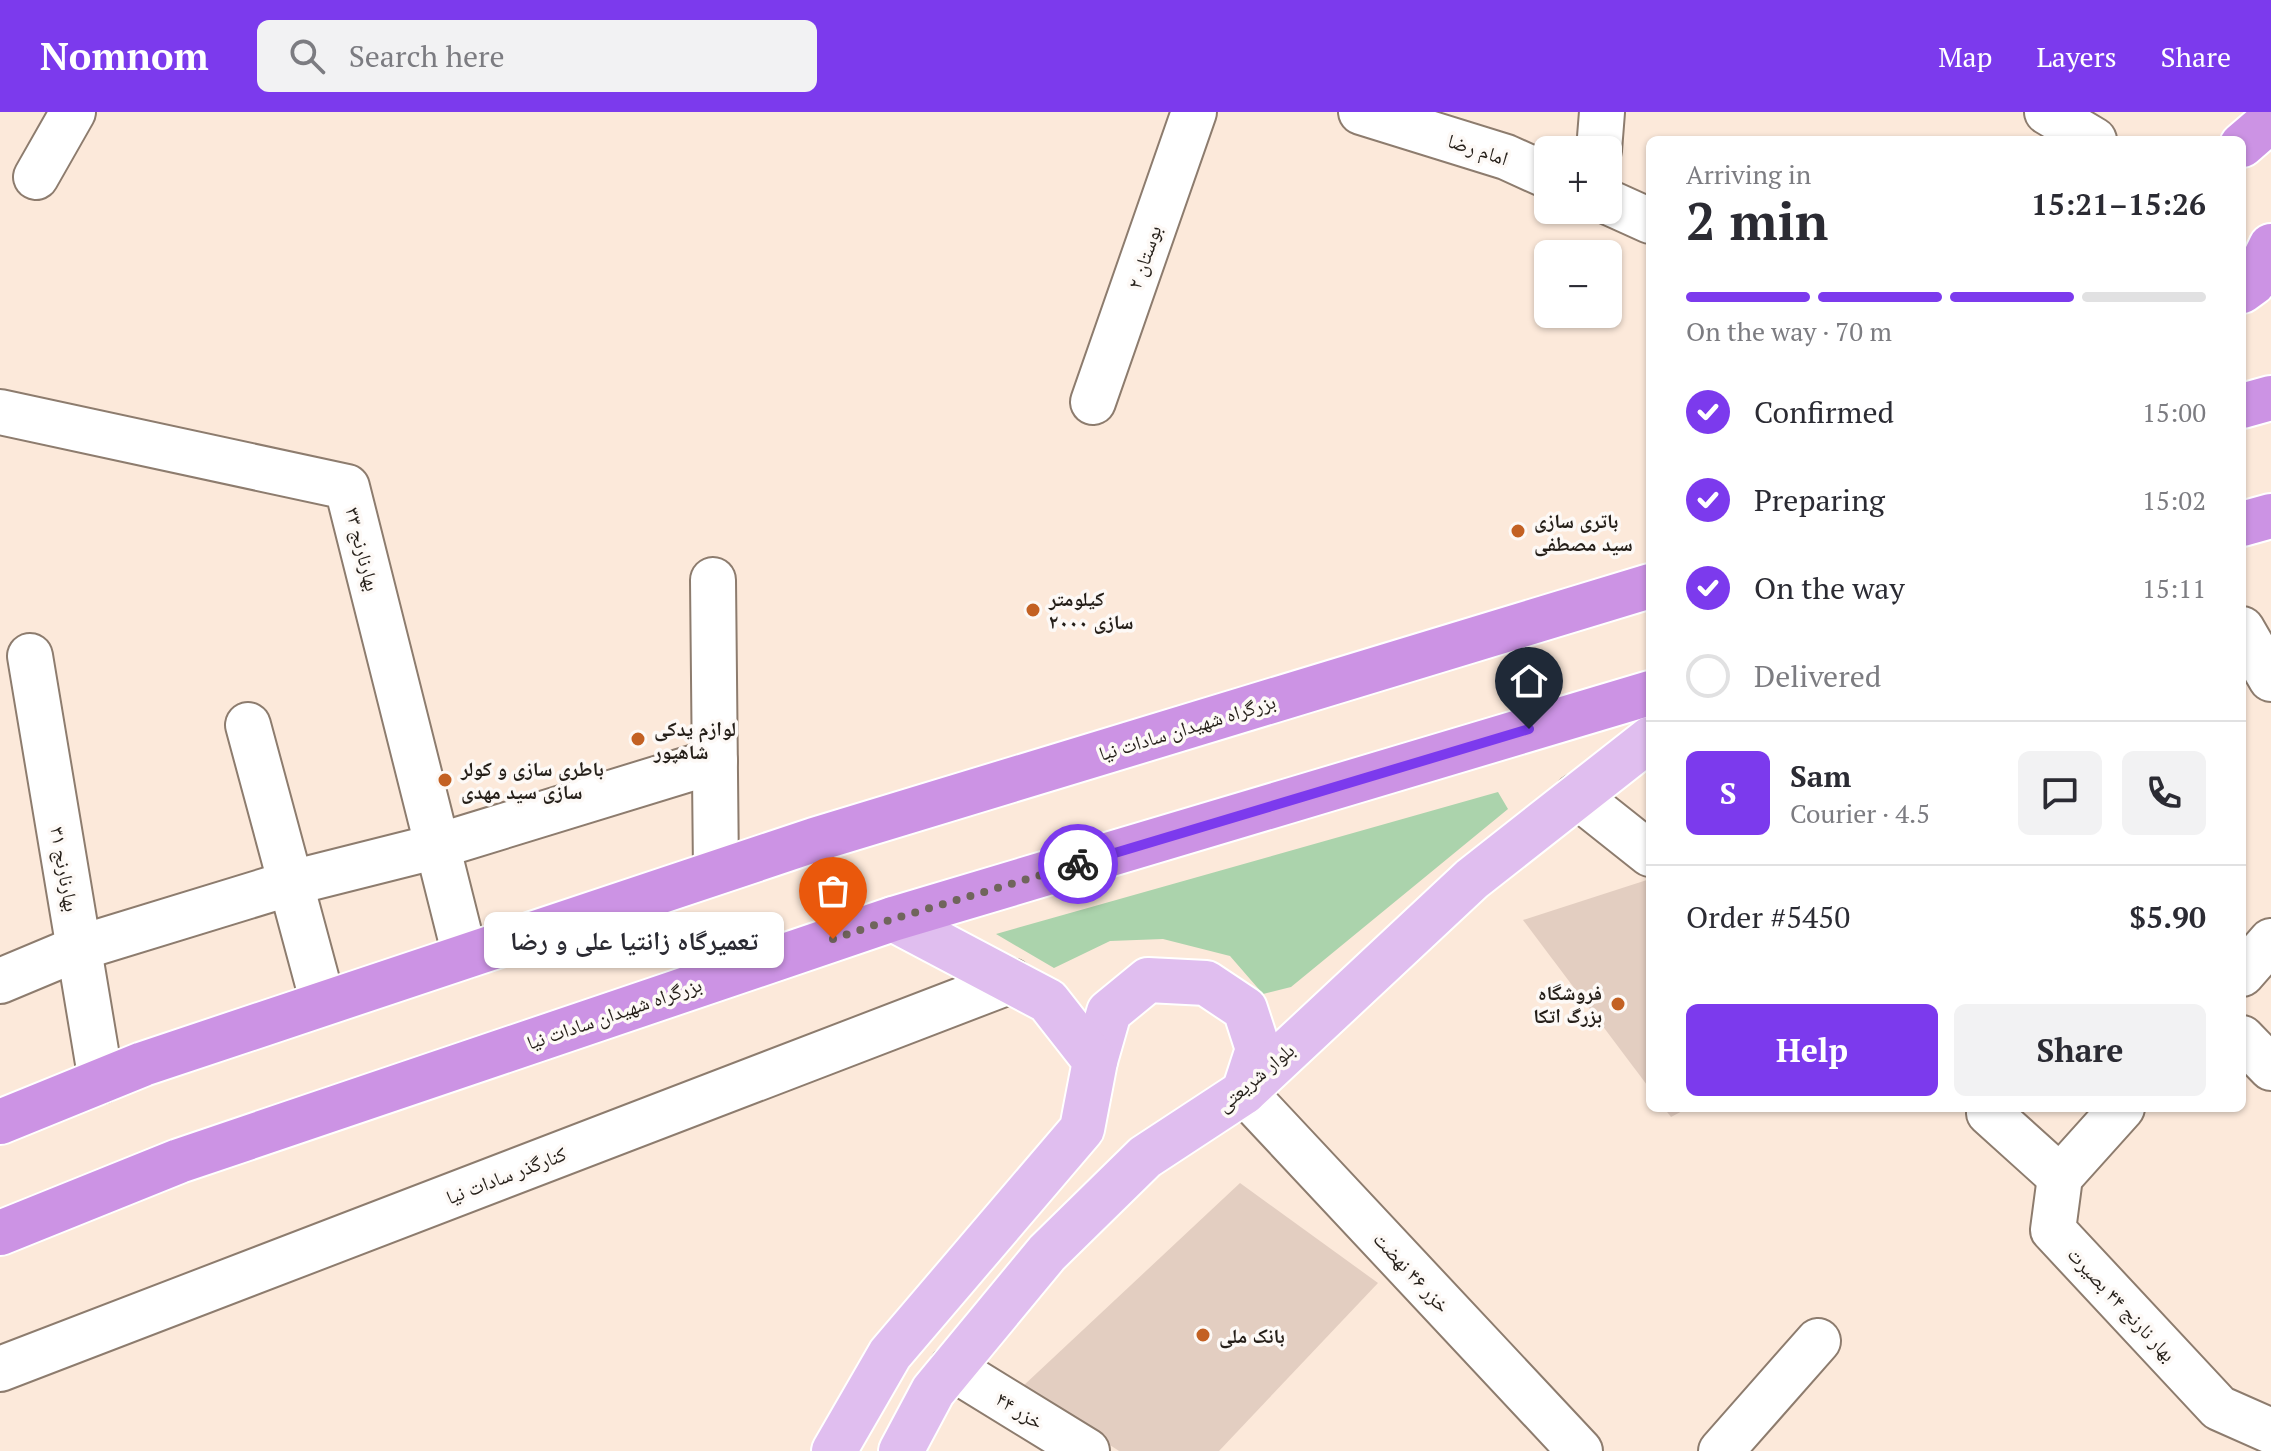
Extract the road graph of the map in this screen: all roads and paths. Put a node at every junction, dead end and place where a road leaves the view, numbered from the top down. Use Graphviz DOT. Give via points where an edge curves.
graph roads {
  1 [pos="73,112"];
  2 [pos="1194,112"];
  3 [pos="1361,112"];
  4 [pos="1602,112"];
  5 [pos="2047,112"];
  6 [pos="2271,120"];
  7 [pos="1600,136"];
  8 [pos="2087,136"];
  9 [pos="2246,142"];
  10 [pos="1534,170"];
  11 [pos="36,177"];
  12 [pos="1622,208"];
  13 [pos="1646,219"];
  14 [pos="2271,246"];
  15 [pos="2246,288"];
  16 [pos="2271,398"];
  17 [pos="1093,402"];
  18 [pos="2246,405"];
  19 [pos="0,412"];
  20 [pos="2271,516"];
  21 [pos="2246,523"];
  22 [pos="713,580"];
  23 [pos="1646,587"];
  24 [pos="2246,636"];
  25 [pos="30,656"];
  26 [pos="2271,679"];
  27 [pos="1646,694"];
  28 [pos="248,725"];
  29 [pos="1646,742"];
  30 [pos="715,761"];
  31 [pos="1577,796"];
  32 [pos="438,846"];
  33 [pos="1646,851"];
  34 [pos="716,872"];
  35 [pos="291,883"];
  36 [pos="893,919"];
  37 [pos="2271,941"];
  38 [pos="79,948"];
  39 [pos="465,956"];
  40 [pos="2246,969"];
  41 [pos="0,981"];
  42 [pos="1011,981"];
  43 [pos="323,1003"];
  44 [pos="2246,1042"];
  45 [pos="1095,1061"];
  46 [pos="2271,1068"];
  47 [pos="101,1081"];
  48 [pos="1244,1092"];
  49 [pos="2118,1112"];
  50 [pos="1989,1113"];
  51 [pos="0,1122"];
  52 [pos="2060,1177"];
  53 [pos="0,1233"];
  54 [pos="1818,1341"];
  55 [pos="952,1368"];
  56 [pos="0,1369"];
  57 [pos="2271,1431"];
  58 [pos="834,1451"];
  59 [pos="901,1451"];
  60 [pos="1087,1451"];
  61 [pos="1580,1451"];
  62 [pos="1721,1451"];
  1 -- 11 [label="street"];
  2 -- 17 [label="street, بوستان ۲"];
  3 -- 10 [label="street, امام رضا"];
  4 -- 7 [label="street"];
  5 -- 8 [label="street"];
  6 -- 9 [label="highway"];
  12 -- 13 [label="street"];
  14 -- 15 [label="highway"];
  16 -- 18 [label="highway"];
  19 -- 32 [label="street, بهارنارنج ۳۳" via="347,487"];
  20 -- 21 [label="highway"];
  22 -- 30 [label="street"];
  23 -- 34 [label="highway, بزرگراه شهیدان سادات نیا"];
  24 -- 26 [label="street"];
  25 -- 38 [label="street, بهارنارنج ۳۱"];
  27 -- 36 [label="highway, بزرگراه شهیدان سادات نیا"];
  28 -- 35 [label="street"];
  29 -- 31 [label="main road, بلوار شریعتی"];
  30 -- 32 [label="street"];
  30 -- 34 [label="street"];
  31 -- 33 [label="street"];
  31 -- 48 [label="main road, بلوار شریعتی" via="1472,879"];
  32 -- 35 [label="street"];
  32 -- 39 [label="street, بهارنارنج ۳۳"];
  34 -- 39 [label="highway, بزرگراه شهیدان سادات نیا"];
  35 -- 38 [label="street"];
  35 -- 43 [label="street"];
  36 -- 42 [label="main road"];
  36 -- 53 [label="highway, بزرگراه شهیدان سادات نیا" via="179,1161"];
  37 -- 40 [label="street"];
  38 -- 41 [label="street"];
  38 -- 47 [label="street, بهارنارنج ۳۱"];
  39 -- 43 [label="highway, بزرگراه شهیدان سادات نیا"];
  42 -- 45 [label="main road" via="1048,1001"];
  42 -- 56 [label="street, کنارگذر سادات نیا"];
  43 -- 47 [label="highway, بزرگراه شهیدان سادات نیا"];
  44 -- 46 [label="street"];
  45 -- 48 [label="main road" via="1109,1012 1148,980 1206,983 1245,1009 1258,1049"];
  45 -- 58 [label="main road" via="1082,1129 890,1354"];
  47 -- 51 [label="highway, بزرگراه شهیدان سادات نیا"];
  48 -- 55 [label="main road, بلوار شریعتی" via="1145,1157 1047,1253"];
  48 -- 61 [label="street, خزر ۴۶ نهضت"];
  49 -- 52 [label="street"];
  50 -- 52 [label="street"];
  52 -- 57 [label="street, بهار نارنج ۴۴ بصیرت" via="2053,1230 2219,1408"];
  54 -- 62 [label="street"];
  55 -- 59 [label="main road, بلوار شریعتی" via="933,1391"];
  55 -- 60 [label="street, خزر ۴۴"];
}
